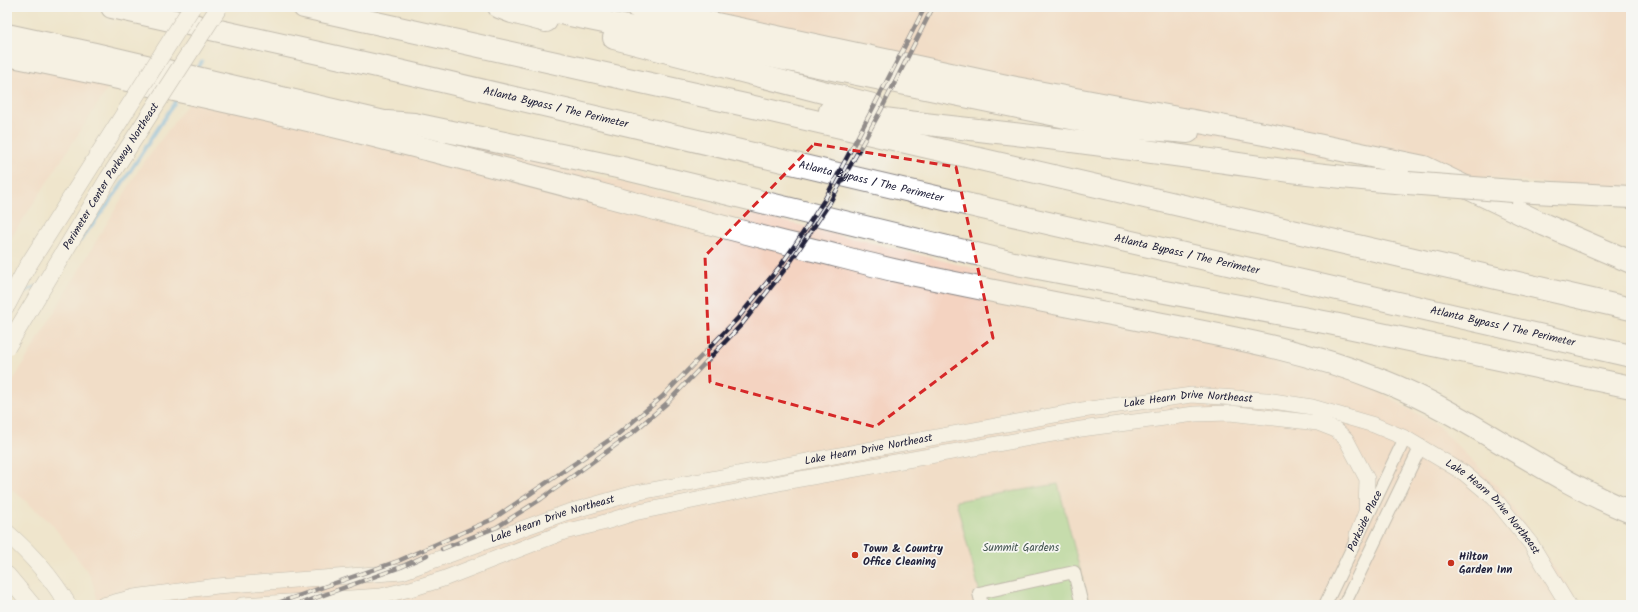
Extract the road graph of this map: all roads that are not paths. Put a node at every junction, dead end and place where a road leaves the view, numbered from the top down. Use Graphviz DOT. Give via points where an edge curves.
graph roads {
  1 [pos="112,7"];
  2 [pos="192,7"];
  3 [pos="219,7"];
  4 [pos="304,7"];
  5 [pos="500,7"];
  6 [pos="531,7"];
  7 [pos="637,7"];
  8 [pos="7,35"];
  9 [pos="7,55"];
  10 [pos="745,105"];
  11 [pos="387,122"];
  12 [pos="973,130"];
  13 [pos="1269,135"];
  14 [pos="1631,197"];
  15 [pos="1631,262"];
  16 [pos="1052,303"];
  17 [pos="7,304"];
  18 [pos="1631,309"];
  19 [pos="7,347"];
  20 [pos="1631,356"];
  21 [pos="1631,387"];
  22 [pos="1405,438"];
  23 [pos="1421,446"];
  24 [pos="1631,512"];
  25 [pos="7,533"];
  26 [pos="1357,535"];
  27 [pos="7,575"];
  28 [pos="32,605"];
  29 [pos="68,605"];
  30 [pos="103,605"];
  31 [pos="242,605"];
  32 [pos="982,605"];
  33 [pos="1082,605"];
  34 [pos="1325,605"];
  35 [pos="1344,605"];
  36 [pos="1568,605"];
  1 -- 20 [label="highway, Atlanta Bypass / The Perimeter"];
  2 -- 17 [label="main road, Perimeter Center Parkway Northeast, bridge" via="27,267"];
  3 -- 19 [label="main road, Perimeter Center Parkway Northeast, bridge" via="108,179"];
  4 -- 10 [label="highway"];
  5 -- 12 [label="highway"];
  6 -- 13 [label="highway" via="1110,126 1213,134"];
  7 -- 13 [label="highway" via="1016,88"];
  8 -- 11 [label="highway, bridge"];
  9 -- 16 [label="highway" via="243,105 390,140 891,269"];
  10 -- 12 [label="highway" via="778,102"];
  10 -- 18 [label="highway"];
  11 -- 16 [label="highway"];
  11 -- 21 [label="highway" via="414,124 622,168 1022,265 1329,323"];
  12 -- 14 [label="highway, bridge" via="1351,179"];
  13 -- 15 [label="highway" via="1424,167 1545,225"];
  16 -- 24 [label="highway" via="1311,356 1385,381 1451,413 1564,478"];
  22 -- 23 [label="street, Lake Hearn Drive Northeast"];
  22 -- 26 [label="street, Parkside Place"];
  22 -- 30 [label="street, Lake Hearn Drive Northeast" via="1374,425 1312,407 1192,395 1082,410 635,493 565,513 402,572 217,586 134,597"];
  23 -- 35 [label="street, Parkside Place"];
  23 -- 36 [label="street, Lake Hearn Drive Northeast" via="1464,473 1494,498 1531,544"];
  25 -- 29 [label="main road" via="46,573"];
  26 -- 31 [label="street, Lake Hearn Drive Northeast" via="1366,512 1367,479 1345,438 1336,430 1318,424 1230,413 1195,414 1081,429 763,485 634,513 564,532 443,580 381,596"];
  26 -- 34 [label="street, Parkside Place"];
  27 -- 28 [label="main road"];
  32 -- 33 [label="street" via="979,592 1074,572"];
}
